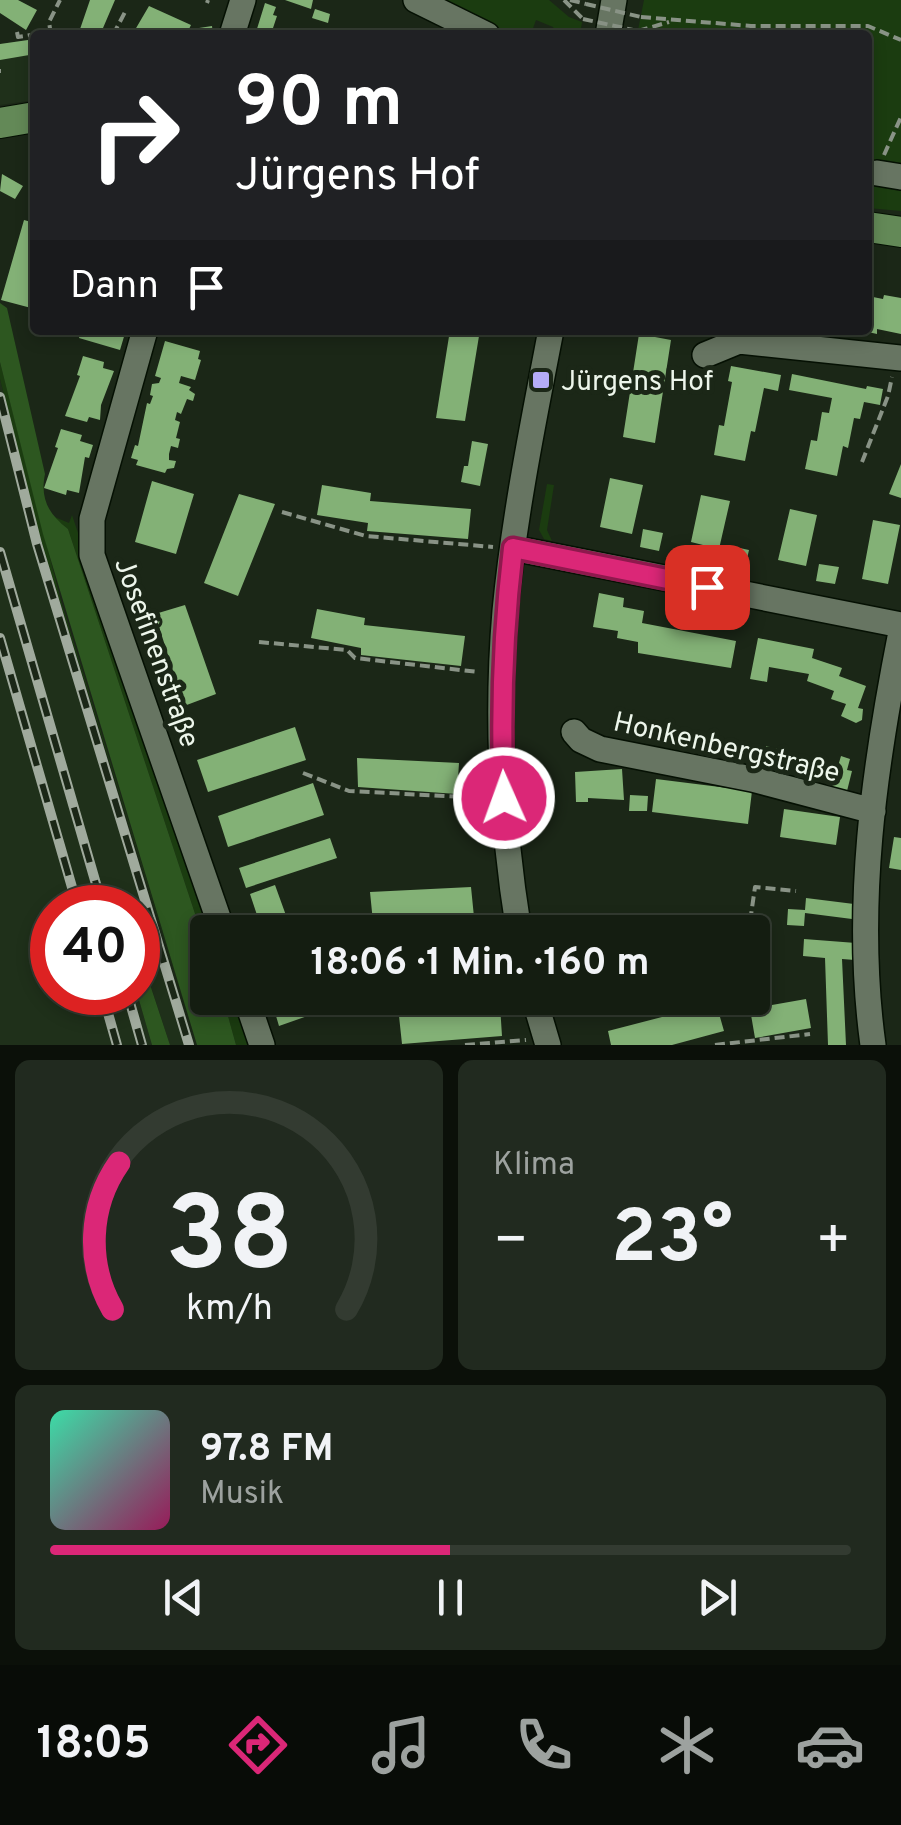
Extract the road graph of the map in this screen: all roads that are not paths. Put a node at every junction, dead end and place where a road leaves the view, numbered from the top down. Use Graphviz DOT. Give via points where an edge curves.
graph roads {
  1 [pos="244,0"];
  2 [pos="416,0"];
  3 [pos="614,0"];
  4 [pos="234,30"];
  5 [pos="477,30"];
  6 [pos="609,30"];
  7 [pos="30,119"];
  8 [pos="0,123"];
  9 [pos="872,227"];
  10 [pos="901,232"];
  11 [pos="144,335"];
  12 [pos="549,335"];
  13 [pos="705,354"];
  14 [pos="898,357"];
  15 [pos="513,548"];
  16 [pos="901,629"];
  17 [pos="574,732"];
  18 [pos="872,811"];
  19 [pos="217,915"];
  20 [pos="517,915"];
  21 [pos="252,1015"];
  22 [pos="539,1015"];
  23 [pos="547,1042"];
  24 [pos="262,1045"];
  25 [pos="873,1045"];
  1 -- 4 [label="street"];
  2 -- 5 [label="street"];
  3 -- 6 [label="street"];
  7 -- 8 [label="main road"];
  9 -- 10 [label="main road"];
  11 -- 19 [label="street, Josefinenstraße" via="92,519 92,555"];
  12 -- 15 [label="street"];
  13 -- 14 [label="street" via="740,341"];
  15 -- 16 [label="street"];
  15 -- 20 [label="street" via="505,613 504,798"];
  16 -- 18 [label="street, Honkenbergstraße"];
  17 -- 18 [label="street, Honkenbergstraße" via="600,749"];
  18 -- 25 [label="street, Honkenbergstraße" via="865,916"];
  21 -- 24 [label="street"];
  22 -- 23 [label="street"];
}
